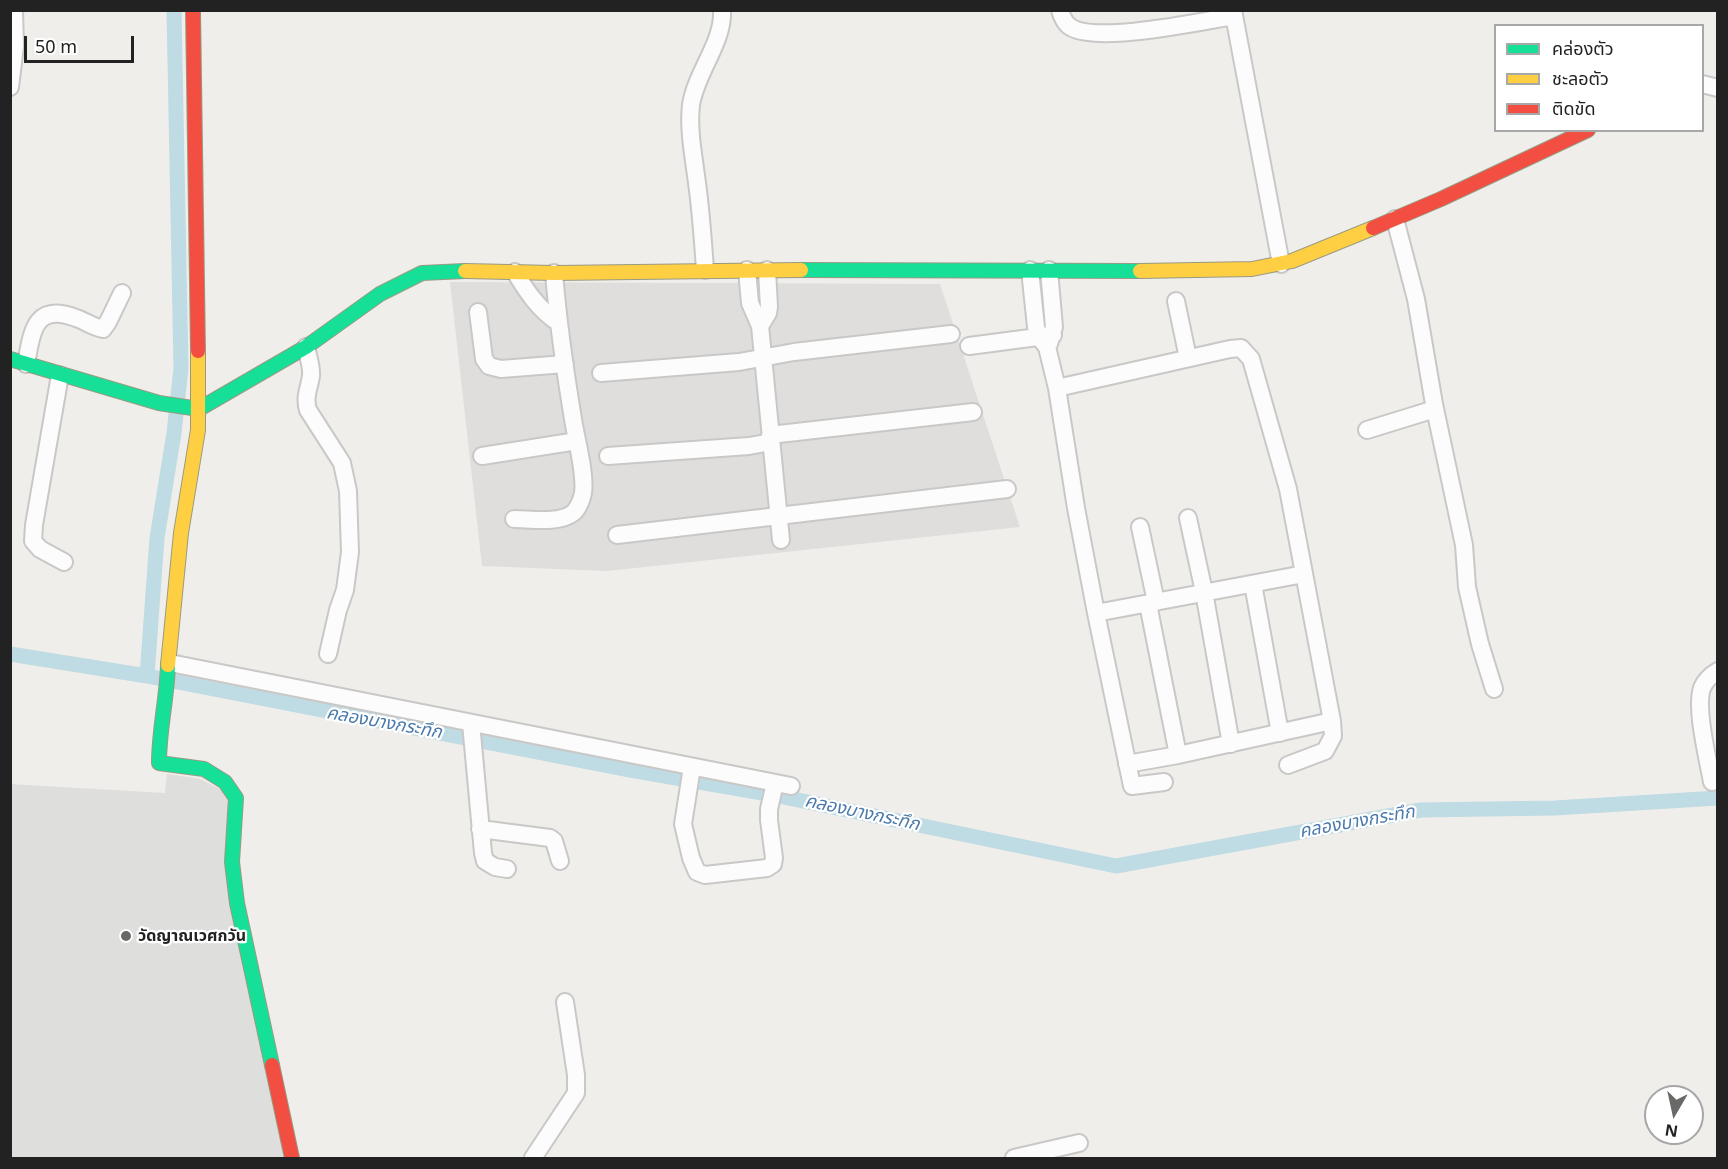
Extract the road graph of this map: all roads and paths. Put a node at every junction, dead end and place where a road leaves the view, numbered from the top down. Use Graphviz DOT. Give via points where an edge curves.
graph roads {
  1 [pos="14,10"];
  2 [pos="193,10"];
  3 [pos="722,10"];
  4 [pos="1060,10"];
  5 [pos="1234,13"];
  6 [pos="10,87"];
  7 [pos="1584,132"];
  8 [pos="1395,219"];
  9 [pos="1281,264"];
  10 [pos="705,270"];
  11 [pos="747,270"];
  12 [pos="767,270"];
  13 [pos="1030,270"];
  14 [pos="1049,270"];
  15 [pos="515,272"];
  16 [pos="554,273"];
  17 [pos="122,293"];
  18 [pos="1176,301"];
  19 [pos="478,312"];
  20 [pos="559,323"];
  21 [pos="760,326"];
  22 [pos="951,334"];
  23 [pos="1046,340"];
  24 [pos="969,346"];
  25 [pos="306,347"];
  26 [pos="763,358"];
  27 [pos="1188,358"];
  28 [pos="18,362"];
  29 [pos="565,364"];
  30 [pos="602,374"];
  31 [pos="60,375"];
  32 [pos="1057,388"];
  33 [pos="199,409"];
  34 [pos="1435,409"];
  35 [pos="973,412"];
  36 [pos="1368,430"];
  37 [pos="771,438"];
  38 [pos="577,441"];
  39 [pos="482,456"];
  40 [pos="608,456"];
  41 [pos="1008,489"];
  42 [pos="779,515"];
  43 [pos="1188,518"];
  44 [pos="514,519"];
  45 [pos="1140,527"];
  46 [pos="617,535"];
  47 [pos="781,540"];
  48 [pos="64,562"];
  49 [pos="1304,574"];
  50 [pos="1253,585"];
  51 [pos="1204,592"];
  52 [pos="1152,603"];
  53 [pos="1096,613"];
  54 [pos="328,654"];
  55 [pos="169,668"];
  56 [pos="1718,671"];
  57 [pos="1494,690"];
  58 [pos="1332,721"];
  59 [pos="472,729"];
  60 [pos="1280,733"];
  61 [pos="1231,744"];
  62 [pos="1178,755"];
  63 [pos="1127,764"];
  64 [pos="1288,765"];
  65 [pos="692,769"];
  66 [pos="1164,782"];
  67 [pos="1712,782"];
  68 [pos="480,829"];
  69 [pos="560,861"];
  70 [pos="507,869"];
  71 [pos="565,1002"];
  72 [pos="1080,1143"];
  73 [pos="292,1158"];
  74 [pos="533,1158"];
  75 [pos="1014,1158"];
  1 -- 6 [label="street"];
  2 -- 33 [label="street"];
  3 -- 10 [label="street" via="723,21 696,82 691,107"];
  4 -- 5 [label="street" via="1070,27 1102,34 1156,29"];
  5 -- 9 [label="street"];
  7 -- 8 [label="street"];
  8 -- 9 [label="street"];
  8 -- 34 [label="street" via="1416,299"];
  9 -- 14 [label="street" via="1214,271"];
  10 -- 11 [label="street"];
  10 -- 16 [label="street"];
  11 -- 12 [label="street"];
  11 -- 21 [label="street" via="750,303"];
  12 -- 13 [label="street"];
  12 -- 21 [label="street" via="769,307"];
  13 -- 14 [label="street"];
  13 -- 23 [label="street" via="1036,327"];
  14 -- 23 [label="street" via="1053,318"];
  15 -- 16 [label="street"];
  15 -- 20 [label="street" via="546,315"];
  15 -- 25 [label="street" via="422,273 380,294"];
  16 -- 20 [label="street"];
  17 -- 28 [label="street" via="103,329 56,312 47,315 33,328"];
  18 -- 27 [label="street"];
  19 -- 29 [label="street" via="484,359 489,366 501,369"];
  20 -- 29 [label="street"];
  21 -- 26 [label="street"];
  22 -- 26 [label="street"];
  23 -- 24 [label="street"];
  23 -- 32 [label="street"];
  25 -- 33 [label="street"];
  25 -- 54 [label="street" via="311,376 305,402 342,463 348,491 350,552 345,590"];
  26 -- 30 [label="street"];
  26 -- 37 [label="street"];
  27 -- 32 [label="street"];
  27 -- 49 [label="street" via="1241,348 1251,359 1288,489"];
  28 -- 31 [label="street"];
  29 -- 38 [label="street"];
  31 -- 33 [label="street" via="159,403"];
  31 -- 48 [label="street" via="33,541"];
  32 -- 53 [label="street"];
  33 -- 55 [label="street" via="181,532"];
  34 -- 36 [label="street"];
  34 -- 57 [label="street" via="1464,545 1467,587"];
  35 -- 37 [label="street"];
  37 -- 40 [label="street" via="749,446"];
  37 -- 42 [label="street"];
  38 -- 39 [label="street"];
  38 -- 44 [label="street" via="583,491 573,513 558,519"];
  41 -- 42 [label="street"];
  42 -- 46 [label="street"];
  42 -- 47 [label="street"];
  43 -- 51 [label="street"];
  45 -- 52 [label="street"];
  49 -- 50 [label="street"];
  49 -- 58 [label="street"];
  50 -- 51 [label="street"];
  50 -- 60 [label="street"];
  51 -- 52 [label="street"];
  51 -- 61 [label="street"];
  52 -- 53 [label="street"];
  52 -- 62 [label="street"];
  53 -- 63 [label="street"];
  55 -- 59 [label="street"];
  55 -- 73 [label="street" via="159,764 204,769 225,782 236,798 232,862 237,903"];
  56 -- 67 [label="street" via="1702,687 1700,701"];
  58 -- 60 [label="street"];
  58 -- 64 [label="street" via="1333,736 1325,752"];
  59 -- 65 [label="street"];
  59 -- 68 [label="street"];
  60 -- 61 [label="street"];
  61 -- 62 [label="street"];
  62 -- 63 [label="street"];
  63 -- 66 [label="street" via="1131,786"];
  65 -- 65 [label="street" via="780,786 769,810 774,858 767,868 705,875 697,872 683,824"];
  68 -- 69 [label="street" via="550,838"];
  68 -- 70 [label="street" via="485,861"];
  71 -- 74 [label="street" via="576,1093"];
  72 -- 75 [label="street"];
}
